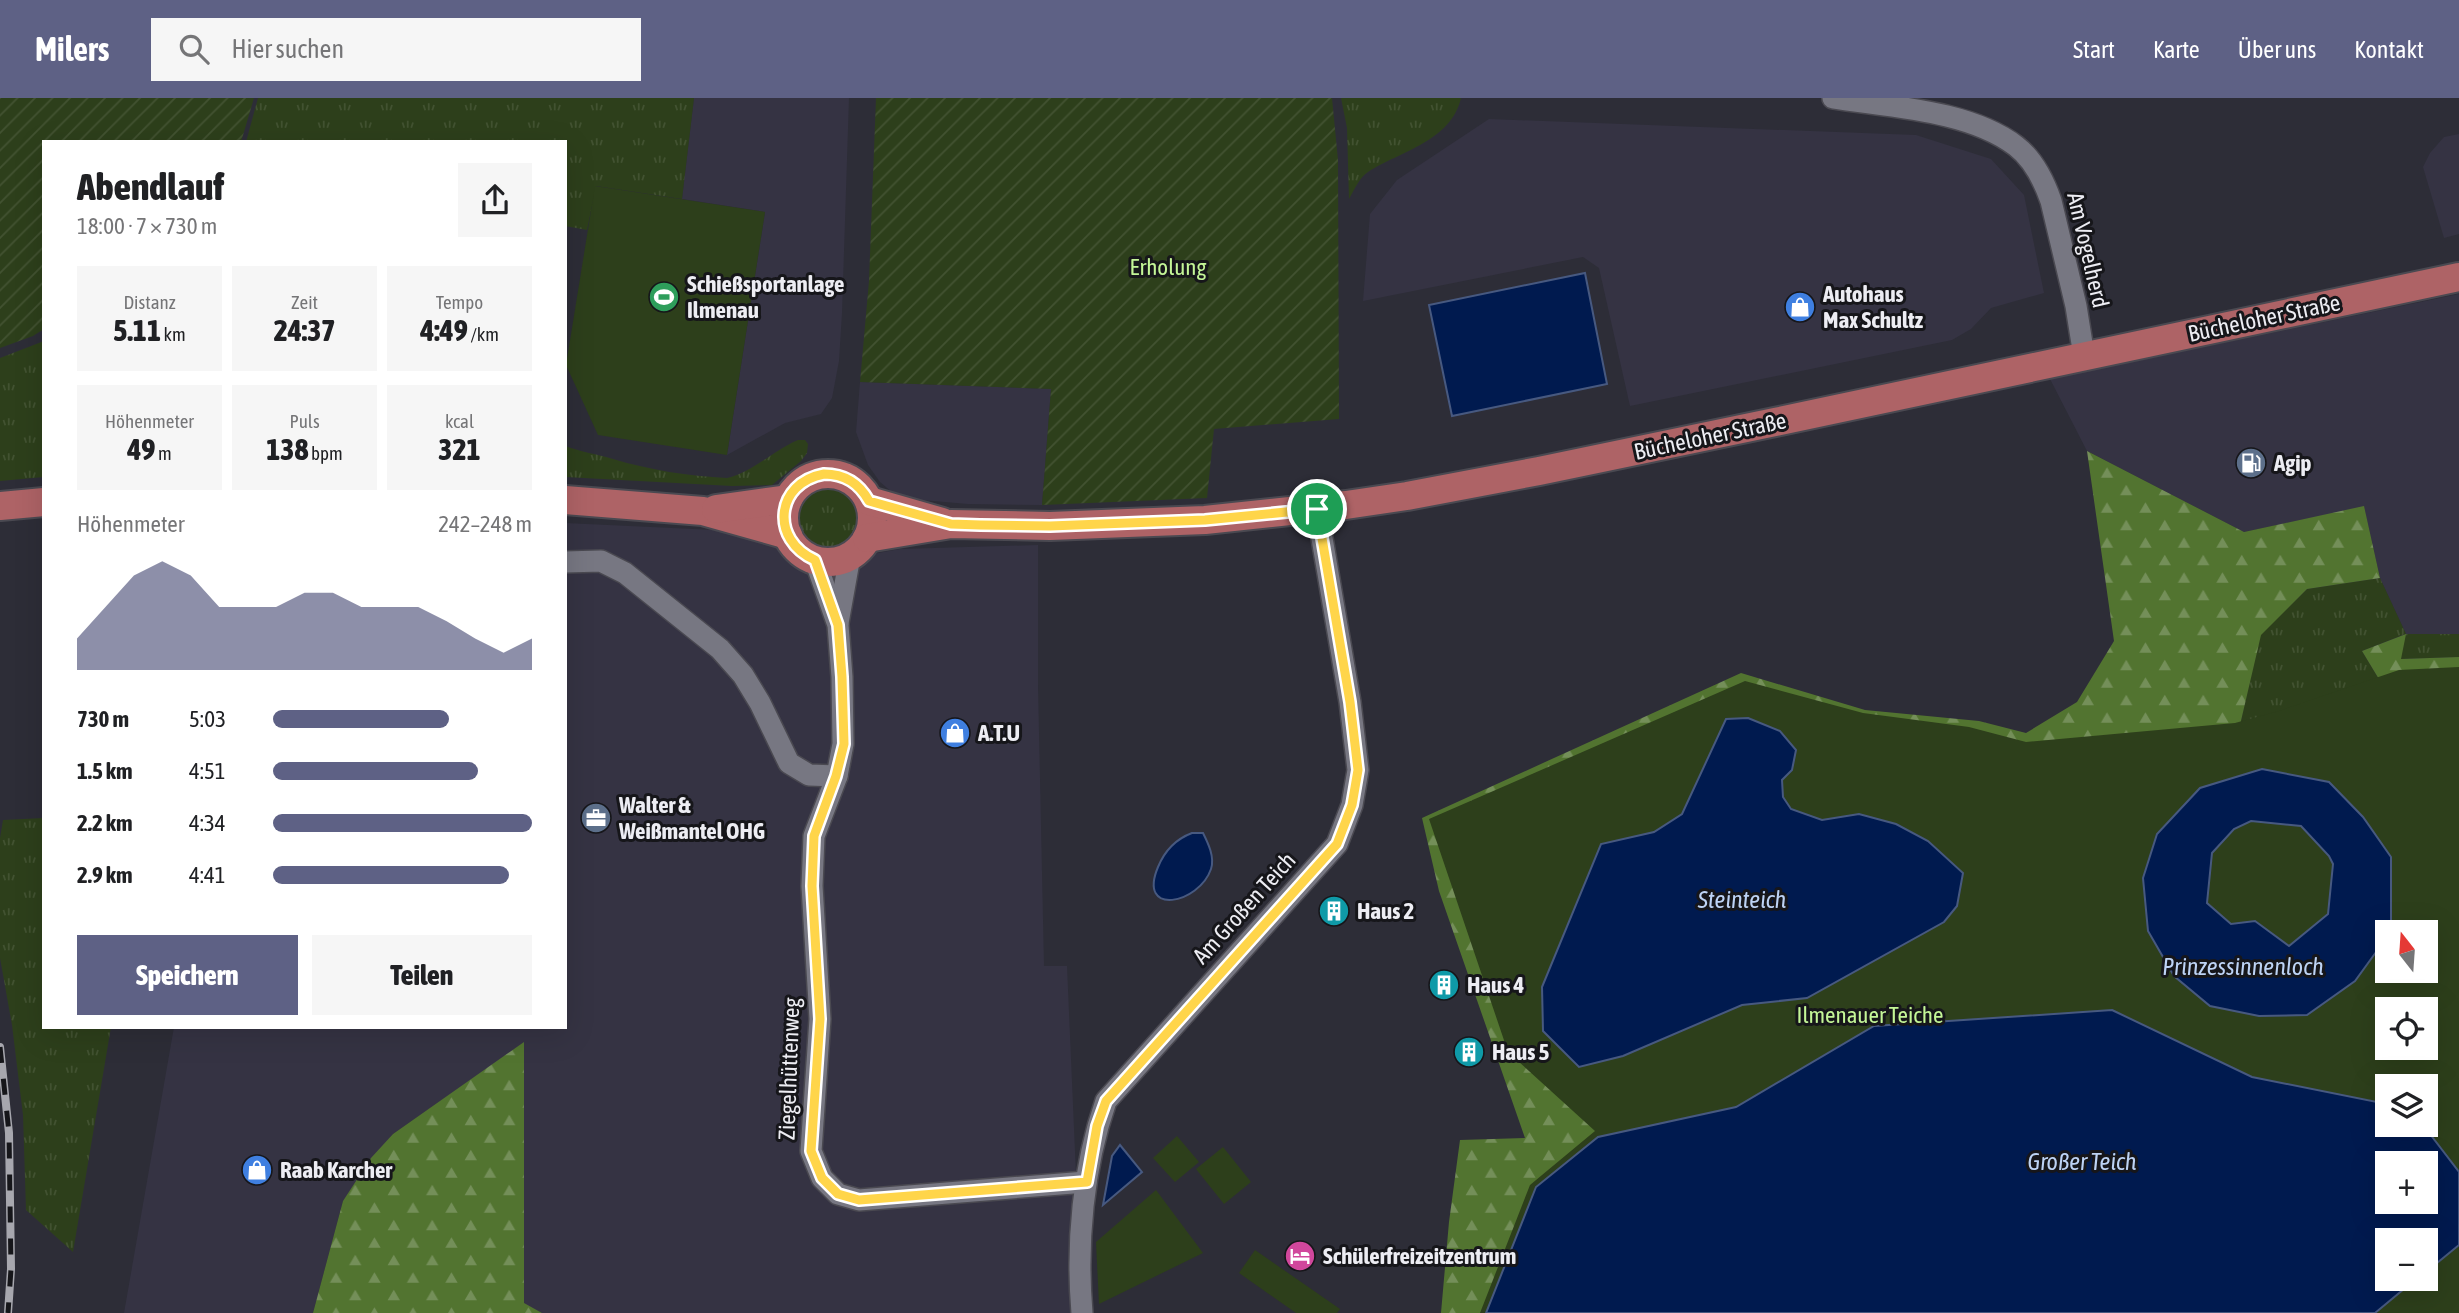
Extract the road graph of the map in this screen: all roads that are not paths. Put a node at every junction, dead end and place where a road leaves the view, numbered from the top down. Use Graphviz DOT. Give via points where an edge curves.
graph roads {
  1 [pos="1833,98"];
  2 [pos="2459,277"];
  3 [pos="2084,356"];
  4 [pos="788,499"];
  5 [pos="567,500"];
  6 [pos="869,501"];
  7 [pos="42,502"];
  8 [pos="0,506"];
  9 [pos="1317,509"];
  10 [pos="702,511"];
  11 [pos="951,524"];
  12 [pos="788,535"];
  13 [pos="859,547"];
  14 [pos="815,560"];
  15 [pos="567,562"];
  16 [pos="838,625"];
  17 [pos="836,776"];
  18 [pos="1087,1182"];
  19 [pos="1082,1313"];
  1 -- 3 [label="street, Am Vogelherd" via="1962,121 2002,138 2025,155 2051,201"];
  2 -- 3 [label="main road, Bücheloher Straße"];
  3 -- 9 [label="main road, Bücheloher Straße" via="1539,471"];
  4 -- 6 [label="main road, Bücheloher Straße" via="809,478 832,474 855,483"];
  4 -- 10 [label="main road"];
  4 -- 12 [label="main road" via="784,517"];
  5 -- 10 [label="main road"];
  6 -- 11 [label="main road, Bücheloher Straße"];
  6 -- 13 [label="main road" via="872,519"];
  7 -- 8 [label="main road"];
  9 -- 11 [label="main road, Bücheloher Straße" via="1128,524"];
  9 -- 18 [label="street, Am Großen Teich" via="1358,770 1352,805 1337,844 1106,1101"];
  10 -- 12 [label="main road"];
  11 -- 13 [label="main road, Bücheloher Straße"];
  12 -- 14 [label="main road" via="796,548"];
  13 -- 14 [label="main road, Bücheloher Straße" via="829,562"];
  13 -- 16 [label="street, Ziegelhüttenweg"];
  14 -- 16 [label="street, Ziegelhüttenweg"];
  15 -- 17 [label="street" via="601,561 625,573 720,649 743,675 789,763 809,775"];
  16 -- 17 [label="street, Ziegelhüttenweg" via="844,744"];
  17 -- 18 [label="street, Ziegelhüttenweg" via="814,836 812,886 820,1019 811,1151 822,1178 838,1194 859,1200"];
  18 -- 19 [label="street, Am Großen Teich" via="1082,1220"];
}
